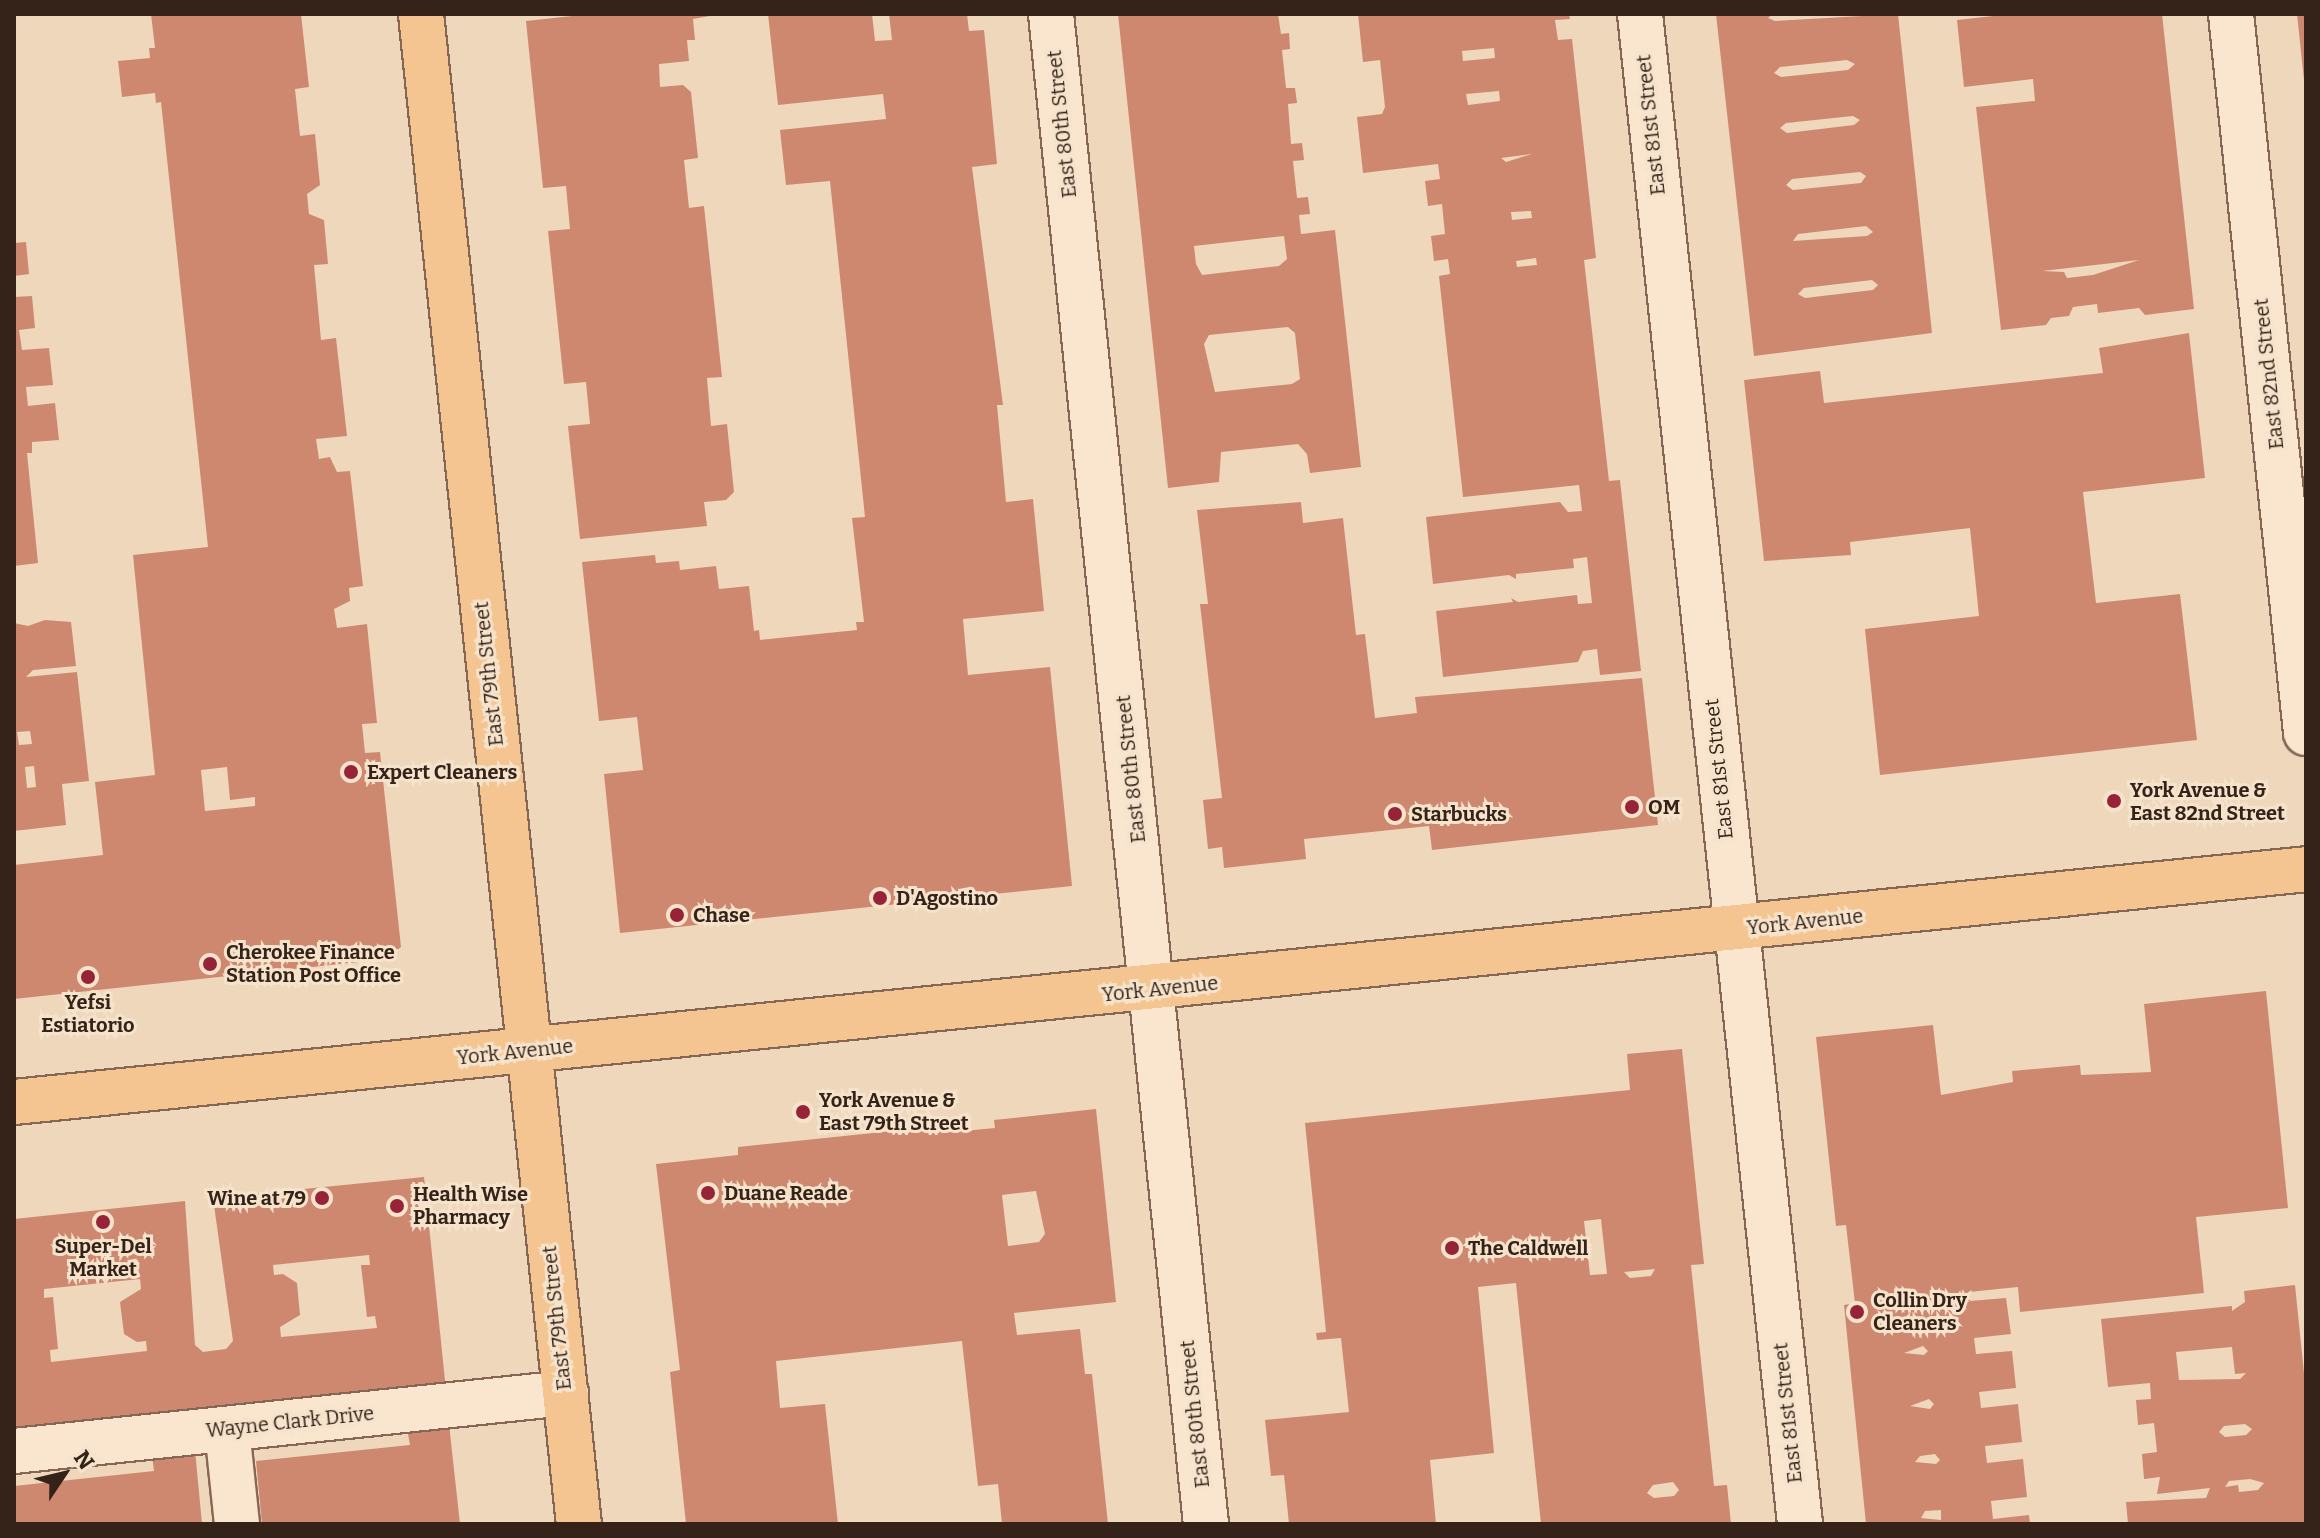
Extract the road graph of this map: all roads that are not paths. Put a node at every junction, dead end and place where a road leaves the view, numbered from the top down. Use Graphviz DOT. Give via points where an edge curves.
graph roads {
  1 [pos="421,14"];
  2 [pos="1051,14"];
  3 [pos="1640,14"];
  4 [pos="2231,14"];
  5 [pos="2306,733"];
  6 [pos="2306,869"];
  7 [pos="1736,929"];
  8 [pos="1154,990"];
  9 [pos="528,1050"];
  10 [pos="14,1102"];
  11 [pos="566,1393"];
  12 [pos="227,1429"];
  13 [pos="14,1451"];
  14 [pos="237,1524"];
  15 [pos="579,1524"];
  16 [pos="1206,1524"];
  17 [pos="1800,1524"];
  1 -- 9 [label="main road, East 79th Street"];
  2 -- 8 [label="street, East 80th Street"];
  3 -- 7 [label="street, East 81st Street"];
  4 -- 5 [label="street, East 82nd Street"];
  6 -- 7 [label="main road, York Avenue"];
  7 -- 8 [label="main road, York Avenue"];
  7 -- 17 [label="street, East 81st Street"];
  8 -- 9 [label="main road, York Avenue"];
  8 -- 16 [label="street, East 80th Street"];
  9 -- 10 [label="main road, York Avenue"];
  9 -- 11 [label="main road, East 79th Street"];
  11 -- 12 [label="street, Wayne Clark Drive"];
  11 -- 15 [label="main road, East 79th Street"];
  12 -- 13 [label="street, Wayne Clark Drive"];
  12 -- 14 [label="street"];
}
